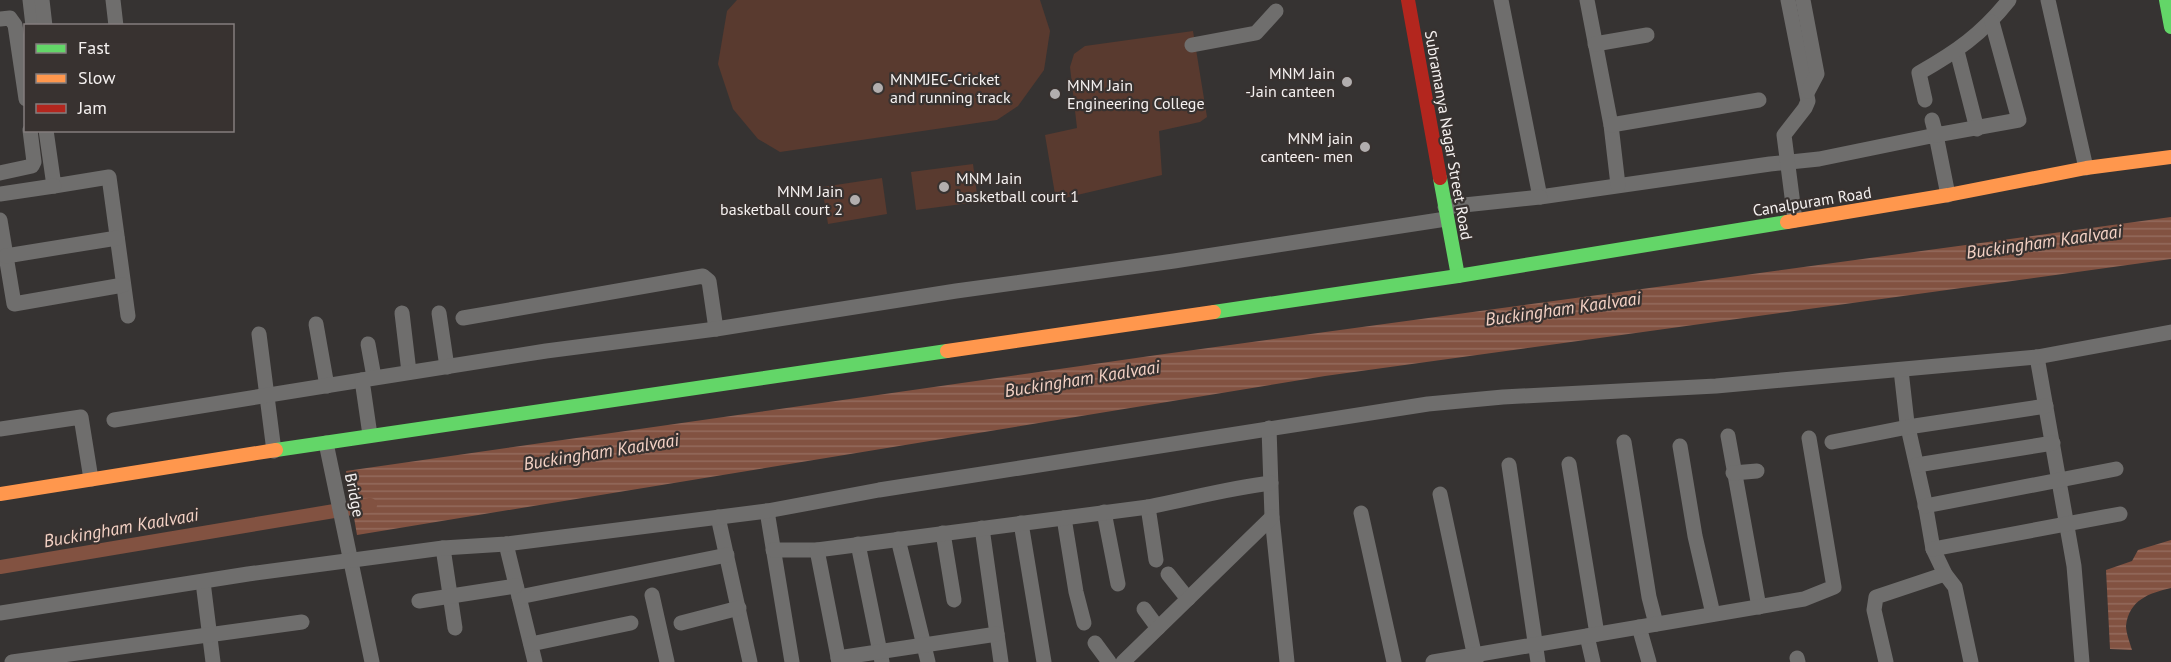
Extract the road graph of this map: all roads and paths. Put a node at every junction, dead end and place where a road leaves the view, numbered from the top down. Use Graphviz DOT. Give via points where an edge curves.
graph roads {
  1 [pos="30,0"];
  2 [pos="42,0"];
  3 [pos="112,0"];
  4 [pos="1408,0"];
  5 [pos="1501,0"];
  6 [pos="1587,0"];
  7 [pos="1788,0"];
  8 [pos="1803,0"];
  9 [pos="2009,0"];
  10 [pos="2048,0"];
  11 [pos="2166,0"];
  12 [pos="1276,11"];
  13 [pos="0,20"];
  14 [pos="1992,22"];
  15 [pos="27,24"];
  16 [pos="45,24"];
  17 [pos="116,24"];
  18 [pos="24,25"];
  19 [pos="2171,27"];
  20 [pos="1647,35"];
  21 [pos="1595,44"];
  22 [pos="1192,45"];
  23 [pos="1957,51"];
  24 [pos="1808,91"];
  25 [pos="1760,100"];
  26 [pos="1925,100"];
  27 [pos="1932,120"];
  28 [pos="1611,125"];
  29 [pos="1977,129"];
  30 [pos="30,132"];
  31 [pos="46,132"];
  32 [pos="1936,135"];
  33 [pos="2171,157"];
  34 [pos="50,159"];
  35 [pos="34,162"];
  36 [pos="1788,162"];
  37 [pos="2086,168"];
  38 [pos="0,173"];
  39 [pos="1618,185"];
  40 [pos="54,186"];
  41 [pos="0,194"];
  42 [pos="1948,195"];
  43 [pos="1540,197"];
  44 [pos="1446,213"];
  45 [pos="0,220"];
  46 [pos="1795,220"];
  47 [pos="117,238"];
  48 [pos="6,256"];
  49 [pos="1458,276"];
  50 [pos="123,285"];
  51 [pos="402,313"];
  52 [pos="439,313"];
  53 [pos="128,316"];
  54 [pos="463,318"];
  55 [pos="316,324"];
  56 [pos="717,329"];
  57 [pos="259,334"];
  58 [pos="2171,334"];
  59 [pos="368,344"];
  60 [pos="2037,357"];
  61 [pos="447,367"];
  62 [pos="1901,370"];
  63 [pos="409,372"];
  64 [pos="368,378"];
  65 [pos="327,386"];
  66 [pos="267,395"];
  67 [pos="2046,406"];
  68 [pos="114,420"];
  69 [pos="1908,427"];
  70 [pos="1269,428"];
  71 [pos="0,429"];
  72 [pos="370,435"];
  73 [pos="1728,436"];
  74 [pos="1809,438"];
  75 [pos="1624,442"];
  76 [pos="1832,442"];
  77 [pos="326,443"];
  78 [pos="2053,443"];
  79 [pos="1680,446"];
  80 [pos="274,451"];
  81 [pos="1569,464"];
  82 [pos="1509,465"];
  83 [pos="1917,465"];
  84 [pos="2116,469"];
  85 [pos="1757,471"];
  86 [pos="1733,472"];
  87 [pos="91,479"];
  88 [pos="2058,480"];
  89 [pos="1271,483"];
  90 [pos="0,494"];
  91 [pos="1440,494"];
  92 [pos="1926,506"];
  93 [pos="1148,507"];
  94 [pos="767,511"];
  95 [pos="1104,512"];
  96 [pos="1361,513"];
  97 [pos="2120,514"];
  98 [pos="718,517"];
  99 [pos="1272,517"];
  100 [pos="1064,518"];
  101 [pos="1021,524"];
  102 [pos="2066,524"];
  103 [pos="982,528"];
  104 [pos="943,533"];
  105 [pos="898,539"];
  106 [pos="506,544"];
  107 [pos="858,544"];
  108 [pos="443,549"];
  109 [pos="1933,549"];
  110 [pos="773,550"];
  111 [pos="817,550"];
  112 [pos="727,555"];
  113 [pos="351,561"];
  114 [pos="1156,561"];
  115 [pos="1168,574"];
  116 [pos="1945,574"];
  117 [pos="203,582"];
  118 [pos="1118,584"];
  119 [pos="518,591"];
  120 [pos="652,595"];
  121 [pos="450,596"];
  122 [pos="1188,599"];
  123 [pos="954,600"];
  124 [pos="419,601"];
  125 [pos="1759,606"];
  126 [pos="739,608"];
  127 [pos="1144,609"];
  128 [pos="0,613"];
  129 [pos="1713,614"];
  130 [pos="302,622"];
  131 [pos="681,622"];
  132 [pos="631,623"];
  133 [pos="1084,623"];
  134 [pos="1656,624"];
  135 [pos="1640,627"];
  136 [pos="455,628"];
  137 [pos="1158,628"];
  138 [pos="997,634"];
  139 [pos="1592,635"];
  140 [pos="209,636"];
  141 [pos="1095,643"];
  142 [pos="531,644"];
  143 [pos="923,645"];
  144 [pos="1535,646"];
  145 [pos="881,657"];
  146 [pos="1475,658"];
  147 [pos="838,660"];
  148 [pos="12,662"];
  149 [pos="213,662"];
  150 [pos="372,662"];
  151 [pos="536,662"];
  152 [pos="667,662"];
  153 [pos="750,662"];
  154 [pos="792,662"];
  155 [pos="928,662"];
  156 [pos="1001,662"];
  157 [pos="1044,662"];
  158 [pos="1109,662"];
  159 [pos="1123,662"];
  160 [pos="1287,662"];
  161 [pos="1394,662"];
  162 [pos="1433,662"];
  163 [pos="1538,662"];
  164 [pos="1593,662"];
  165 [pos="1649,662"];
  166 [pos="1886,662"];
  167 [pos="1971,662"];
  168 [pos="2082,662"];
  1 -- 15 [label="street"];
  2 -- 16 [label="street"];
  3 -- 17 [label="street"];
  4 -- 44 [label="street, Subramanya Nagar Street Road"];
  5 -- 43 [label="street"];
  6 -- 21 [label="street"];
  7 -- 24 [label="street"];
  8 -- 24 [label="street" via="1817,74"];
  9 -- 14 [label="street"];
  10 -- 37 [label="street"];
  11 -- 19 [label="street"];
  12 -- 22 [label="street" via="1256,33"];
  13 -- 18 [label="street" via="10,18"];
  14 -- 23 [label="street"];
  14 -- 29 [label="street" via="2019,120"];
  20 -- 21 [label="street"];
  21 -- 28 [label="street"];
  23 -- 26 [label="street" via="1919,74"];
  23 -- 29 [label="street"];
  24 -- 36 [label="street" via="1809,101 1784,135"];
  25 -- 28 [label="street"];
  27 -- 32 [label="street"];
  28 -- 39 [label="street"];
  29 -- 32 [label="street"];
  30 -- 35 [label="street"];
  31 -- 34 [label="street"];
  32 -- 36 [label="street"];
  32 -- 42 [label="street"];
  33 -- 37 [label="street, Canalpuram Road"];
  34 -- 35 [label="street"];
  34 -- 40 [label="street"];
  35 -- 38 [label="street" via="29,168"];
  36 -- 39 [label="street"];
  36 -- 46 [label="street"];
  37 -- 42 [label="street, Canalpuram Road"];
  39 -- 43 [label="street"];
  40 -- 41 [label="street"];
  40 -- 47 [label="street" via="109,177"];
  42 -- 46 [label="street, Canalpuram Road"];
  43 -- 44 [label="street"];
  44 -- 49 [label="street, Subramanya Nagar Street Road"];
  44 -- 56 [label="street" via="1174,261"];
  45 -- 48 [label="street"];
  46 -- 49 [label="street, Canalpuram Road"];
  47 -- 48 [label="street"];
  47 -- 50 [label="street"];
  48 -- 50 [label="street" via="14,304"];
  49 -- 72 [label="street, Canalpuram Road"];
  50 -- 53 [label="street"];
  51 -- 63 [label="street"];
  52 -- 61 [label="street"];
  54 -- 56 [label="street" via="704,276"];
  55 -- 65 [label="street"];
  56 -- 61 [label="street"];
  57 -- 66 [label="street"];
  58 -- 60 [label="street"];
  59 -- 64 [label="street"];
  60 -- 62 [label="street"];
  60 -- 67 [label="street"];
  61 -- 63 [label="street"];
  62 -- 69 [label="street"];
  62 -- 70 [label="street" via="1716,386 1503,397"];
  63 -- 64 [label="street"];
  64 -- 65 [label="street"];
  64 -- 72 [label="street"];
  65 -- 66 [label="street"];
  66 -- 68 [label="street"];
  66 -- 80 [label="street"];
  67 -- 69 [label="street"];
  67 -- 78 [label="street"];
  69 -- 76 [label="street"];
  69 -- 83 [label="street"];
  70 -- 89 [label="street"];
  70 -- 94 [label="street"];
  71 -- 87 [label="street" via="81,417"];
  72 -- 77 [label="street, Canalpuram Road"];
  73 -- 86 [label="street"];
  74 -- 125 [label="street" via="1834,587 1804,599"];
  75 -- 134 [label="street"];
  77 -- 80 [label="street, Canalpuram Road"];
  77 -- 113 [label="street, Bridge"];
  78 -- 83 [label="street"];
  78 -- 88 [label="street"];
  79 -- 129 [label="street"];
  80 -- 87 [label="street, Canalpuram Road"];
  81 -- 139 [label="street"];
  82 -- 144 [label="street"];
  83 -- 92 [label="street"];
  84 -- 88 [label="street"];
  85 -- 86 [label="street"];
  86 -- 125 [label="street"];
  87 -- 90 [label="street, Canalpuram Road"];
  88 -- 92 [label="street"];
  88 -- 102 [label="street"];
  89 -- 93 [label="street" via="1208,492"];
  89 -- 99 [label="street"];
  91 -- 146 [label="street"];
  92 -- 109 [label="street"];
  93 -- 95 [label="street"];
  93 -- 114 [label="street"];
  94 -- 98 [label="street"];
  94 -- 110 [label="street"];
  95 -- 100 [label="street"];
  95 -- 118 [label="street"];
  96 -- 161 [label="street"];
  97 -- 102 [label="street"];
  98 -- 106 [label="street"];
  98 -- 112 [label="street"];
  99 -- 122 [label="street"];
  99 -- 160 [label="street"];
  100 -- 101 [label="street"];
  100 -- 133 [label="street"];
  101 -- 103 [label="street"];
  101 -- 157 [label="street"];
  102 -- 109 [label="street"];
  102 -- 168 [label="street" via="2074,566"];
  103 -- 104 [label="street"];
  103 -- 138 [label="street"];
  104 -- 105 [label="street"];
  104 -- 123 [label="street"];
  105 -- 107 [label="street"];
  105 -- 143 [label="street"];
  106 -- 108 [label="street"];
  106 -- 119 [label="street"];
  107 -- 111 [label="street"];
  107 -- 145 [label="street"];
  108 -- 113 [label="street"];
  108 -- 121 [label="street"];
  109 -- 116 [label="street"];
  110 -- 111 [label="street"];
  110 -- 154 [label="street"];
  111 -- 147 [label="street"];
  112 -- 119 [label="street"];
  112 -- 126 [label="street"];
  113 -- 117 [label="street"];
  113 -- 150 [label="street, Bridge"];
  115 -- 122 [label="street"];
  116 -- 166 [label="street" via="1875,597 1874,610"];
  116 -- 167 [label="street" via="1955,587"];
  117 -- 128 [label="street"];
  117 -- 140 [label="street"];
  119 -- 121 [label="street"];
  119 -- 142 [label="street"];
  120 -- 152 [label="street"];
  121 -- 124 [label="street"];
  121 -- 136 [label="street"];
  122 -- 137 [label="street"];
  125 -- 129 [label="street"];
  126 -- 131 [label="street"];
  126 -- 153 [label="street"];
  127 -- 137 [label="street"];
  129 -- 134 [label="street"];
  130 -- 140 [label="street"];
  132 -- 142 [label="street"];
  134 -- 135 [label="street"];
  135 -- 139 [label="street"];
  135 -- 165 [label="street"];
  137 -- 159 [label="street"];
  138 -- 143 [label="street"];
  138 -- 156 [label="street"];
  139 -- 144 [label="street"];
  139 -- 164 [label="street"];
  140 -- 148 [label="street"];
  140 -- 149 [label="street"];
  141 -- 158 [label="street"];
  142 -- 151 [label="street"];
  143 -- 145 [label="street"];
  143 -- 155 [label="street"];
  144 -- 146 [label="street"];
  144 -- 163 [label="street"];
  145 -- 147 [label="street"];
  146 -- 162 [label="street"];
}
